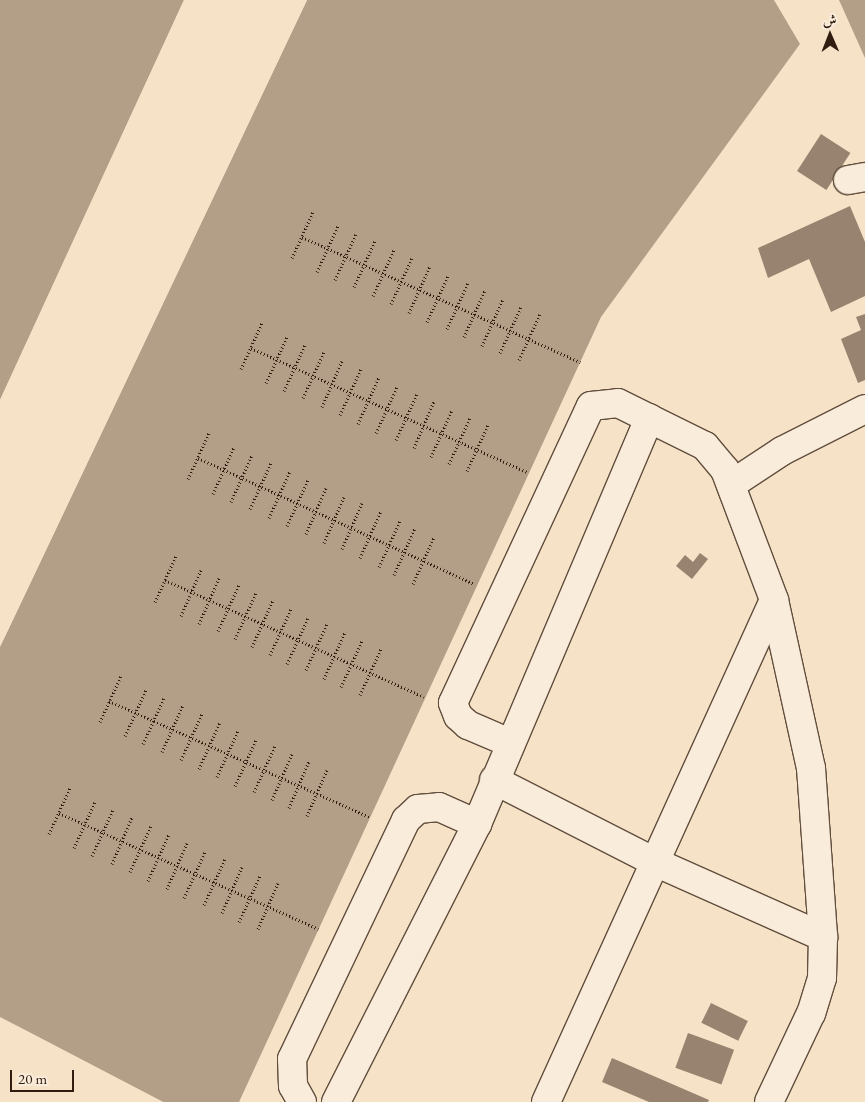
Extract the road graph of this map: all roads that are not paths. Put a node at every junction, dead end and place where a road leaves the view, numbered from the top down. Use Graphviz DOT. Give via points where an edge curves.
graph roads {
  1 [pos="865,409"];
  2 [pos="649,418"];
  3 [pos="732,484"];
  4 [pos="774,600"];
  5 [pos="510,743"];
  6 [pos="494,780"];
  7 [pos="477,824"];
  8 [pos="657,863"];
  9 [pos="823,937"];
  10 [pos="302,1102"];
  11 [pos="336,1102"];
  12 [pos="546,1102"];
  13 [pos="769,1102"];
  1 -- 3 [label="lane" via="782,451"];
  2 -- 3 [label="lane" via="706,446"];
  2 -- 5 [label="lane"];
  2 -- 5 [label="lane" via="618,403 591,406 454,704 458,716 468,725"];
  3 -- 4 [label="lane"];
  4 -- 8 [label="lane"];
  4 -- 9 [label="lane" via="811,768"];
  5 -- 6 [label="lane"];
  6 -- 7 [label="lane"];
  6 -- 8 [label="lane"];
  7 -- 10 [label="lane" via="439,807 418,808 406,820 292,1059 293,1086"];
  7 -- 11 [label="lane"];
  8 -- 9 [label="lane"];
  8 -- 12 [label="lane"];
  9 -- 13 [label="lane" via="822,978 811,1013"];
}
